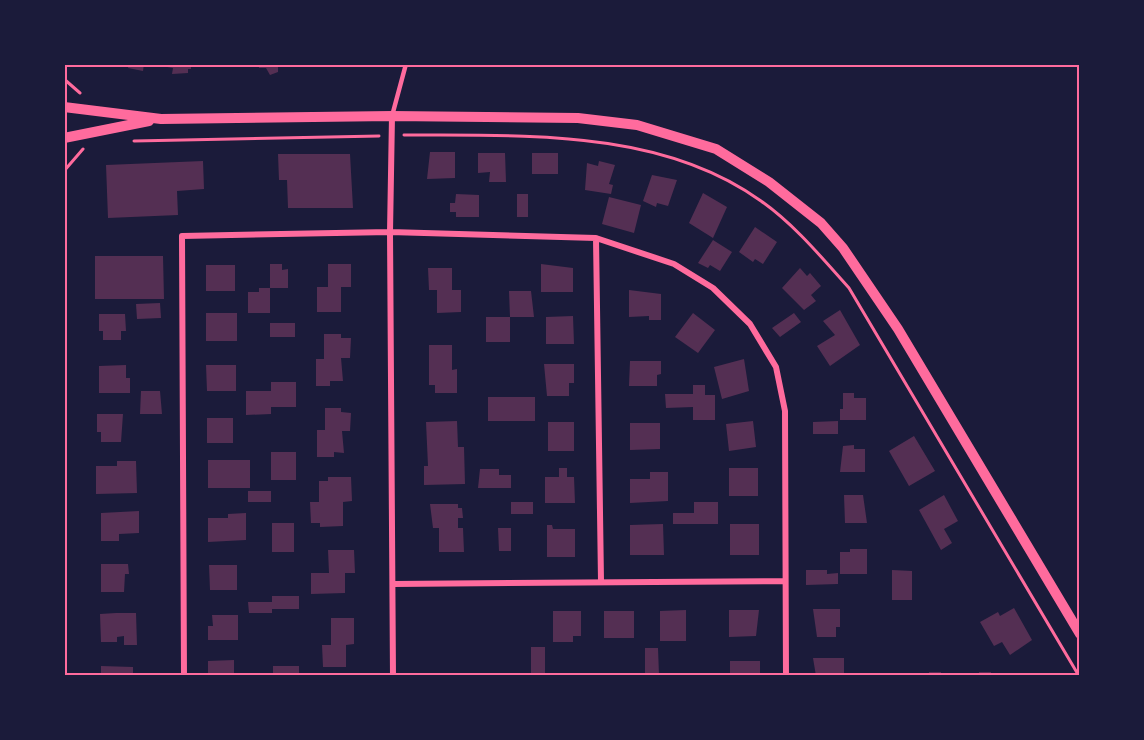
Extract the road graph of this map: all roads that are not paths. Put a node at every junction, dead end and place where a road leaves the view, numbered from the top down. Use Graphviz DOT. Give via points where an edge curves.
graph roads {
  1 [pos="406,64"];
  2 [pos="64,107"];
  3 [pos="392,116"];
  4 [pos="161,119"];
  5 [pos="64,138"];
  6 [pos="390,232"];
  7 [pos="597,238"];
  8 [pos="601,581"];
  9 [pos="784,581"];
  10 [pos="393,584"];
  11 [pos="1080,634"];
  12 [pos="184,675"];
  13 [pos="393,675"];
  14 [pos="786,675"];
  1 -- 3 [label="lane"];
  2 -- 4 [label="street"];
  3 -- 4 [label="street"];
  3 -- 6 [label="street"];
  3 -- 11 [label="street" via="578,118 637,125 716,149 769,182 820,223 871,288"];
  4 -- 5 [label="street"];
  6 -- 7 [label="street"];
  6 -- 10 [label="street"];
  6 -- 12 [label="street" via="182,236"];
  7 -- 8 [label="street"];
  7 -- 9 [label="street" via="674,264 713,288 750,324 776,367 785,411"];
  8 -- 9 [label="street"];
  8 -- 10 [label="street"];
  9 -- 14 [label="street"];
  10 -- 13 [label="street"];
}
